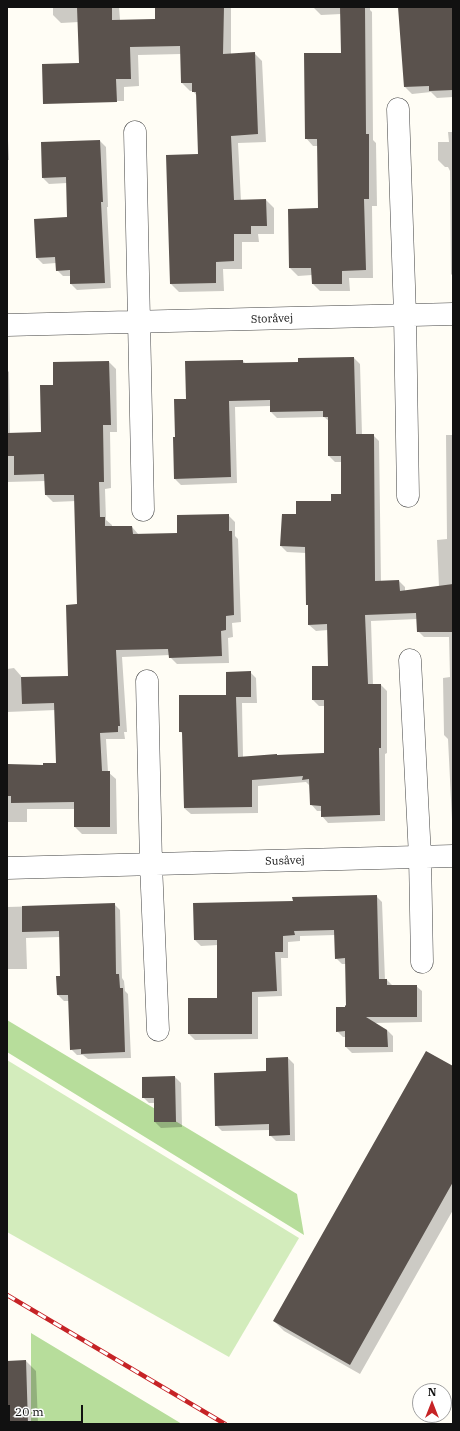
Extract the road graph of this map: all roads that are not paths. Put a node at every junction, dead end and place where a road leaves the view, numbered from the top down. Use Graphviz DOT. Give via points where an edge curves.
graph roads {
  1 [pos="398,109"];
  2 [pos="135,132"];
  3 [pos="453,314"];
  4 [pos="405,315"];
  5 [pos="139,322"];
  6 [pos="7,325"];
  7 [pos="408,496"];
  8 [pos="143,510"];
  9 [pos="410,660"];
  10 [pos="147,681"];
  11 [pos="453,856"];
  12 [pos="420,857"];
  13 [pos="151,864"];
  14 [pos="7,868"];
  15 [pos="422,962"];
  16 [pos="158,1030"];
  1 -- 4 [label="street"];
  2 -- 5 [label="street"];
  3 -- 4 [label="street, Storåvej"];
  4 -- 5 [label="street, Storåvej"];
  4 -- 7 [label="street"];
  5 -- 6 [label="street, Storåvej"];
  5 -- 8 [label="street"];
  9 -- 12 [label="street"];
  10 -- 13 [label="street"];
  11 -- 12 [label="street, Susåvej"];
  12 -- 13 [label="street, Susåvej"];
  12 -- 15 [label="street"];
  13 -- 14 [label="street, Susåvej"];
  13 -- 16 [label="street"];
}
